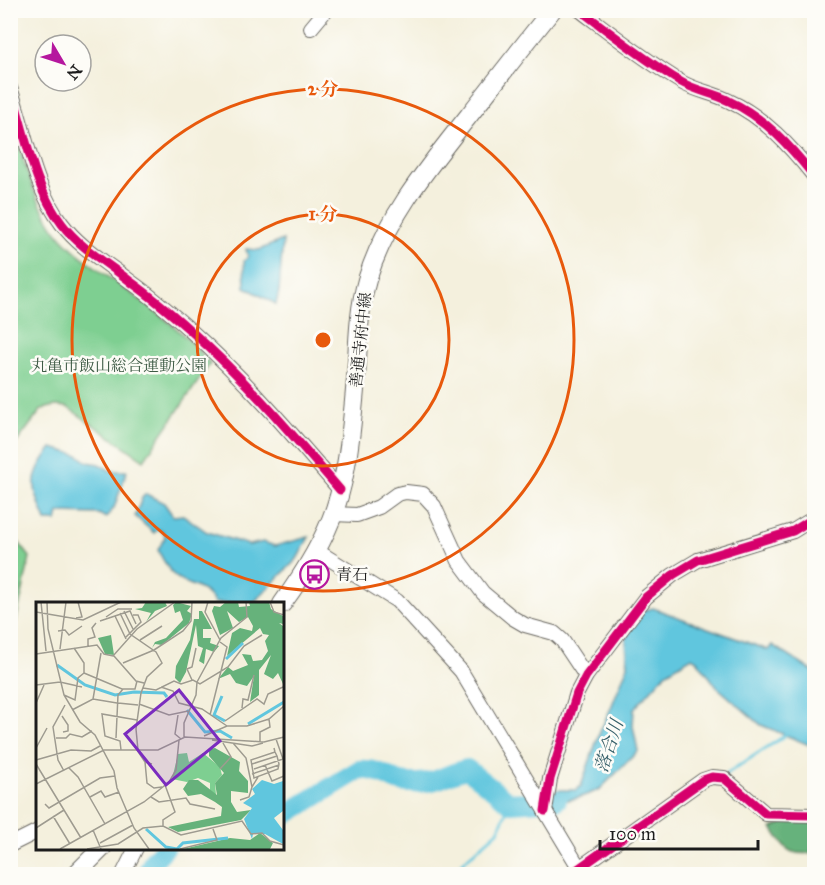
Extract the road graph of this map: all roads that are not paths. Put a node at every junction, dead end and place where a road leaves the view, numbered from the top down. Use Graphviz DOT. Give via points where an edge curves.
graph roads {
  1 [pos="326,10"];
  2 [pos="552,10"];
  3 [pos="580,10"];
  4 [pos="311,28"];
  5 [pos="11,93"];
  6 [pos="814,176"];
  7 [pos="340,490"];
  8 [pos="333,514"];
  9 [pos="814,518"];
  10 [pos="316,551"];
  11 [pos="283,602"];
  12 [pos="586,676"];
  13 [pos="543,801"];
  14 [pos="814,815"];
  15 [pos="36,832"];
  16 [pos="10,845"];
  17 [pos="101,849"];
  18 [pos="136,849"];
  19 [pos="578,872"];
  20 [pos="76,874"];
  21 [pos="123,874"];
  1 -- 4 [label="street"];
  2 -- 7 [label="main road, 善通寺府中線" via="429,166 405,200 373,261 361,316"];
  3 -- 6 [label="street" via="684,84 748,111 793,148"];
  5 -- 7 [label="street" via="39,182 61,223 81,244 209,347 280,420"];
  7 -- 8 [label="main road, 善通寺府中線"];
  8 -- 10 [label="main road, 善通寺府中線"];
  8 -- 12 [label="street" via="357,515 379,507 397,494 423,494 434,506 459,561 483,592 525,625 554,633"];
  9 -- 12 [label="street" via="793,531 698,560 673,575 646,597"];
  10 -- 11 [label="main road, 善通寺府中線"];
  10 -- 13 [label="street" via="396,601 461,671"];
  12 -- 13 [label="street"];
  13 -- 19 [label="street"];
  14 -- 19 [label="street" via="766,814 724,778 712,777"];
  15 -- 16 [label="street"];
  17 -- 20 [label="main road"];
  18 -- 21 [label="street"];
}
